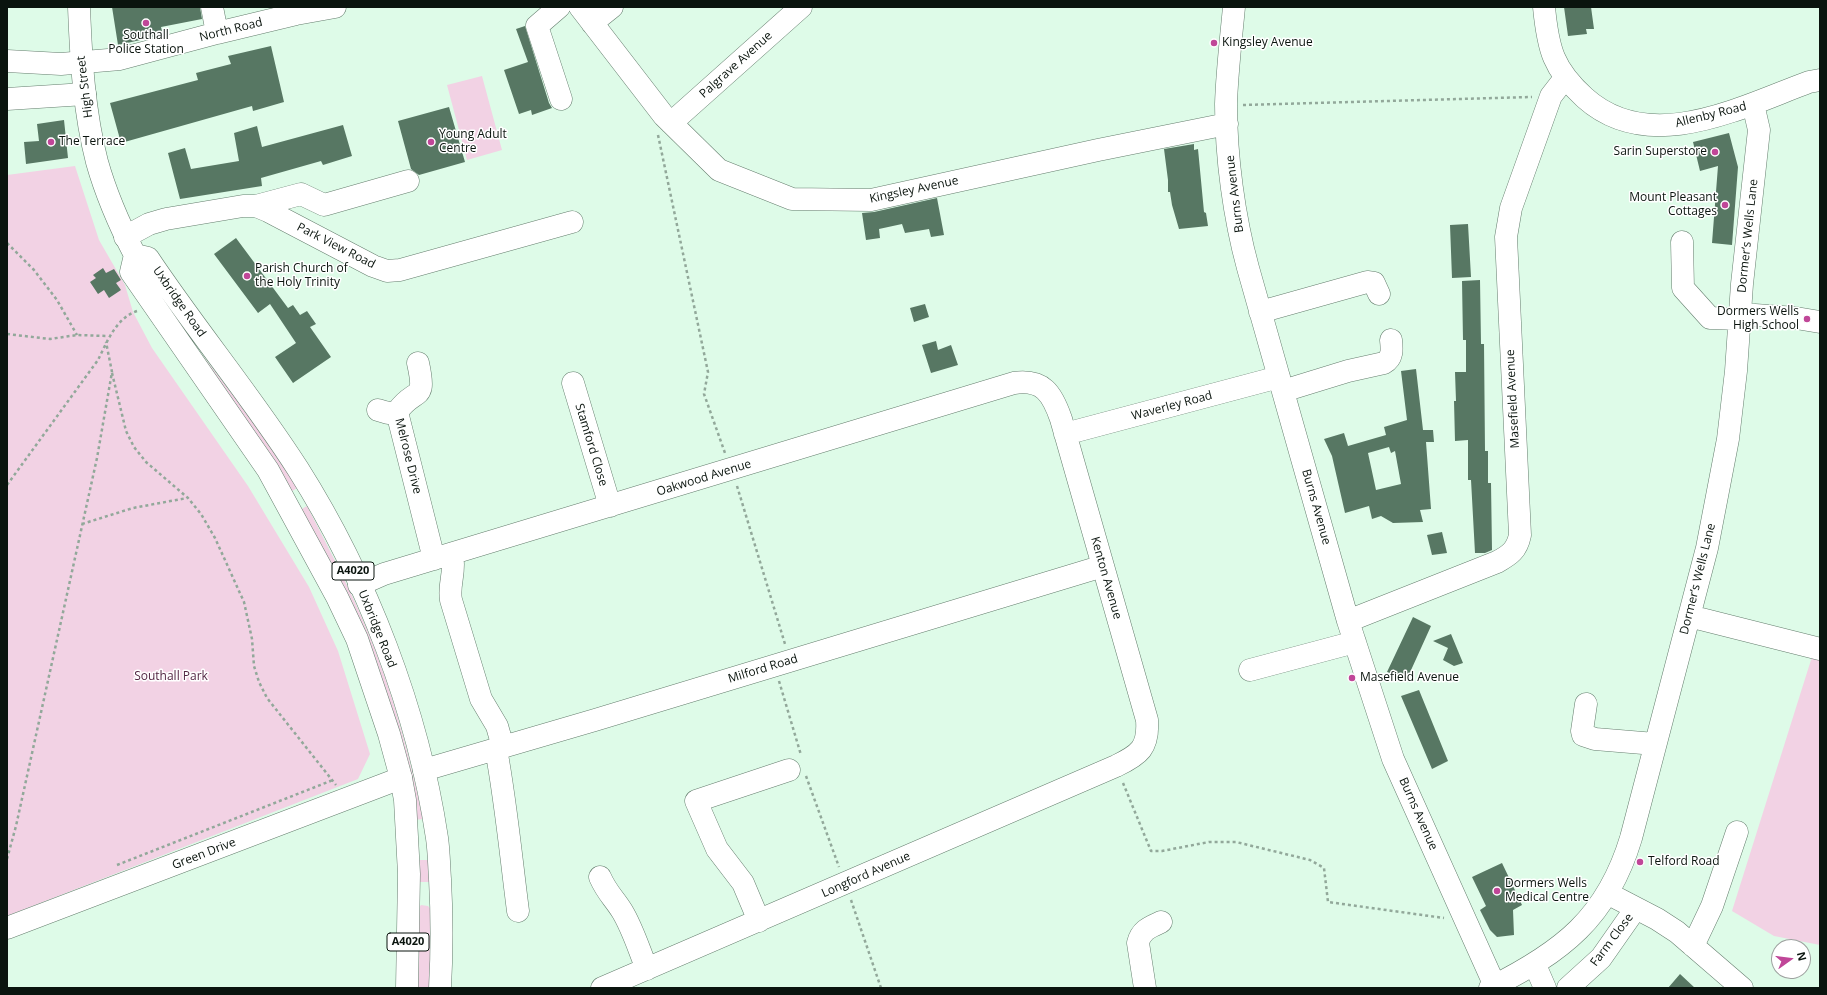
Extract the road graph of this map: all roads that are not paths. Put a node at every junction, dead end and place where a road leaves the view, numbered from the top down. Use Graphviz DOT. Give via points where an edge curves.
graph roads {
  1 [pos="79,7"];
  2 [pos="212,7"];
  3 [pos="335,7"];
  4 [pos="559,7"];
  5 [pos="612,7"];
  6 [pos="801,7"];
  7 [pos="1234,7"];
  8 [pos="1544,7"];
  9 [pos="296,10"];
  10 [pos="586,15"];
  11 [pos="217,33"];
  12 [pos="7,61"];
  13 [pos="82,63"];
  14 [pos="1565,78"];
  15 [pos="1820,80"];
  16 [pos="85,94"];
  17 [pos="7,99"];
  18 [pos="561,99"];
  19 [pos="1753,104"];
  20 [pos="1227,114"];
  21 [pos="668,119"];
  22 [pos="408,181"];
  23 [pos="256,206"];
  24 [pos="572,222"];
  25 [pos="1682,242"];
  26 [pos="130,246"];
  27 [pos="1379,294"];
  28 [pos="1260,312"];
  29 [pos="1741,316"];
  30 [pos="1820,322"];
  31 [pos="1391,340"];
  32 [pos="418,363"];
  33 [pos="573,383"];
  34 [pos="1281,384"];
  35 [pos="1048,392"];
  36 [pos="1065,434"];
  37 [pos="312,492"];
  38 [pos="287,506"];
  39 [pos="610,506"];
  40 [pos="443,557"];
  41 [pos="1102,566"];
  42 [pos="359,585"];
  43 [pos="1689,616"];
  44 [pos="1348,621"];
  45 [pos="1355,642"];
  46 [pos="1820,649"];
  47 [pos="1250,670"];
  48 [pos="1586,704"];
  49 [pos="1655,744"];
  50 [pos="500,748"];
  51 [pos="1122,763"];
  52 [pos="799,767"];
  53 [pos="424,770"];
  54 [pos="401,778"];
  55 [pos="1737,832"];
  56 [pos="600,877"];
  57 [pos="1607,893"];
  58 [pos="441,894"];
  59 [pos="409,895"];
  60 [pos="1636,908"];
  61 [pos="518,911"];
  62 [pos="759,921"];
  63 [pos="1161,922"];
  64 [pos="7,928"];
  65 [pos="1694,946"];
  66 [pos="1535,965"];
  67 [pos="647,969"];
  68 [pos="1493,987"];
  69 [pos="407,988"];
  70 [pos="440,988"];
  71 [pos="602,988"];
  72 [pos="1145,988"];
  73 [pos="1545,988"];
  74 [pos="1568,988"];
  75 [pos="1742,988"];
  1 -- 13 [label="street, High Street / A4020"];
  2 -- 11 [label="street"];
  3 -- 9 [label="street, North Road"];
  4 -- 18 [label="street" via="537,26"];
  5 -- 10 [label="street"];
  6 -- 21 [label="street, Palgrave Avenue"];
  7 -- 20 [label="street, Burns Avenue"];
  8 -- 14 [label="street" via="1550,49 1558,69"];
  9 -- 11 [label="street, North Road"];
  10 -- 21 [label="street, Kingsley Avenue"];
  11 -- 13 [label="street, North Road" via="120,59"];
  12 -- 13 [label="street, North Road"];
  13 -- 16 [label="street, High Street / A4020"];
  14 -- 19 [label="street, Allenby Road" via="1587,100 1604,112 1642,125 1662,126 1689,122"];
  14 -- 44 [label="street, Masefield Avenue" via="1551,96 1511,208 1506,237 1520,535 1518,543 1512,553 1497,562"];
  15 -- 19 [label="street, Allenby Road"];
  16 -- 17 [label="street"];
  16 -- 26 [label="street, High Street / A4020" via="97,162"];
  19 -- 29 [label="street, Dormer’s Wells Lane" via="1759,130 1742,284"];
  20 -- 21 [label="street, Kingsley Avenue" via="1098,150 871,200 792,199 719,170"];
  20 -- 28 [label="street, Burns Avenue" via="1238,226"];
  22 -- 23 [label="street" via="324,205 301,194"];
  23 -- 24 [label="street, Park View Road" via="387,271 400,270"];
  23 -- 26 [label="street, Park View Road" via="243,206 149,224"];
  25 -- 29 [label="street" via="1683,288 1710,318"];
  26 -- 37 [label="street, Uxbridge Road / A4020" via="148,258 284,447"];
  26 -- 38 [label="street, Uxbridge Road / A4020" via="132,272 240,427 268,470"];
  27 -- 28 [label="street" via="1374,283 1367,282"];
  28 -- 34 [label="street, Burns Avenue"];
  29 -- 30 [label="street" via="1796,318"];
  29 -- 43 [label="street, Dormer’s Wells Lane" via="1732,409 1720,481 1707,548"];
  31 -- 34 [label="street, Waverley Road" via="1392,351 1388,360 1384,362"];
  32 -- 40 [label="street, Melrose Drive" via="422,389 401,407 388,411"];
  33 -- 39 [label="street, Stamford Close"];
  34 -- 36 [label="street, Waverley Road"];
  34 -- 44 [label="street, Burns Avenue"];
  35 -- 36 [label="street, Kenton Avenue" via="1057,406"];
  35 -- 39 [label="street, Oakwood Avenue" via="1030,382 1014,383"];
  36 -- 41 [label="street, Kenton Avenue"];
  37 -- 38 [label="street"];
  37 -- 42 [label="street, Uxbridge Road / A4020"];
  38 -- 54 [label="street, Uxbridge Road / A4020" via="357,639 374,686"];
  39 -- 40 [label="street, Oakwood Avenue"];
  40 -- 42 [label="street, Oakwood Avenue" via="384,574"];
  40 -- 50 [label="street, Melrose Drive" via="455,566 450,589 451,600 481,699 497,726"];
  41 -- 50 [label="street, Milford Road"];
  41 -- 51 [label="street, Kenton Avenue" via="1147,720 1148,735 1142,750"];
  42 -- 53 [label="street, Uxbridge Road / A4020" via="390,659"];
  43 -- 46 [label="street"];
  43 -- 49 [label="street, Dormer’s Wells Lane"];
  44 -- 45 [label="street, Burns Avenue"];
  45 -- 47 [label="street"];
  45 -- 68 [label="street, Burns Avenue" via="1393,759"];
  48 -- 49 [label="street" via="1583,735 1596,739"];
  49 -- 57 [label="street, Dormer’s Wells Lane" via="1627,853"];
  50 -- 53 [label="street, Milford Road"];
  50 -- 61 [label="street, Melrose Drive"];
  51 -- 62 [label="street, Longford Avenue"];
  52 -- 62 [label="street" via="696,802 717,849 743,883"];
  53 -- 58 [label="street, Uxbridge Road / A4020" via="437,840"];
  54 -- 59 [label="street, Uxbridge Road / A4020" via="406,813"];
  54 -- 64 [label="street, Green Drive"];
  55 -- 65 [label="street" via="1712,906"];
  56 -- 67 [label="street" via="606,891 627,920"];
  57 -- 60 [label="street"];
  57 -- 66 [label="street, Dormer’s Wells Lane" via="1575,934"];
  58 -- 59 [label="street"];
  58 -- 70 [label="street, Uxbridge Road / A4020"];
  59 -- 69 [label="street, Uxbridge Road / A4020"];
  60 -- 65 [label="street" via="1662,922"];
  60 -- 74 [label="street, Farm Close" via="1601,958"];
  62 -- 67 [label="street, Longford Avenue"];
  63 -- 72 [label="street" via="1139,936"];
  65 -- 75 [label="street"];
  66 -- 68 [label="street, Dormer’s Wells Lane"];
  66 -- 73 [label="street"];
  67 -- 71 [label="street, Longford Avenue"];
}
